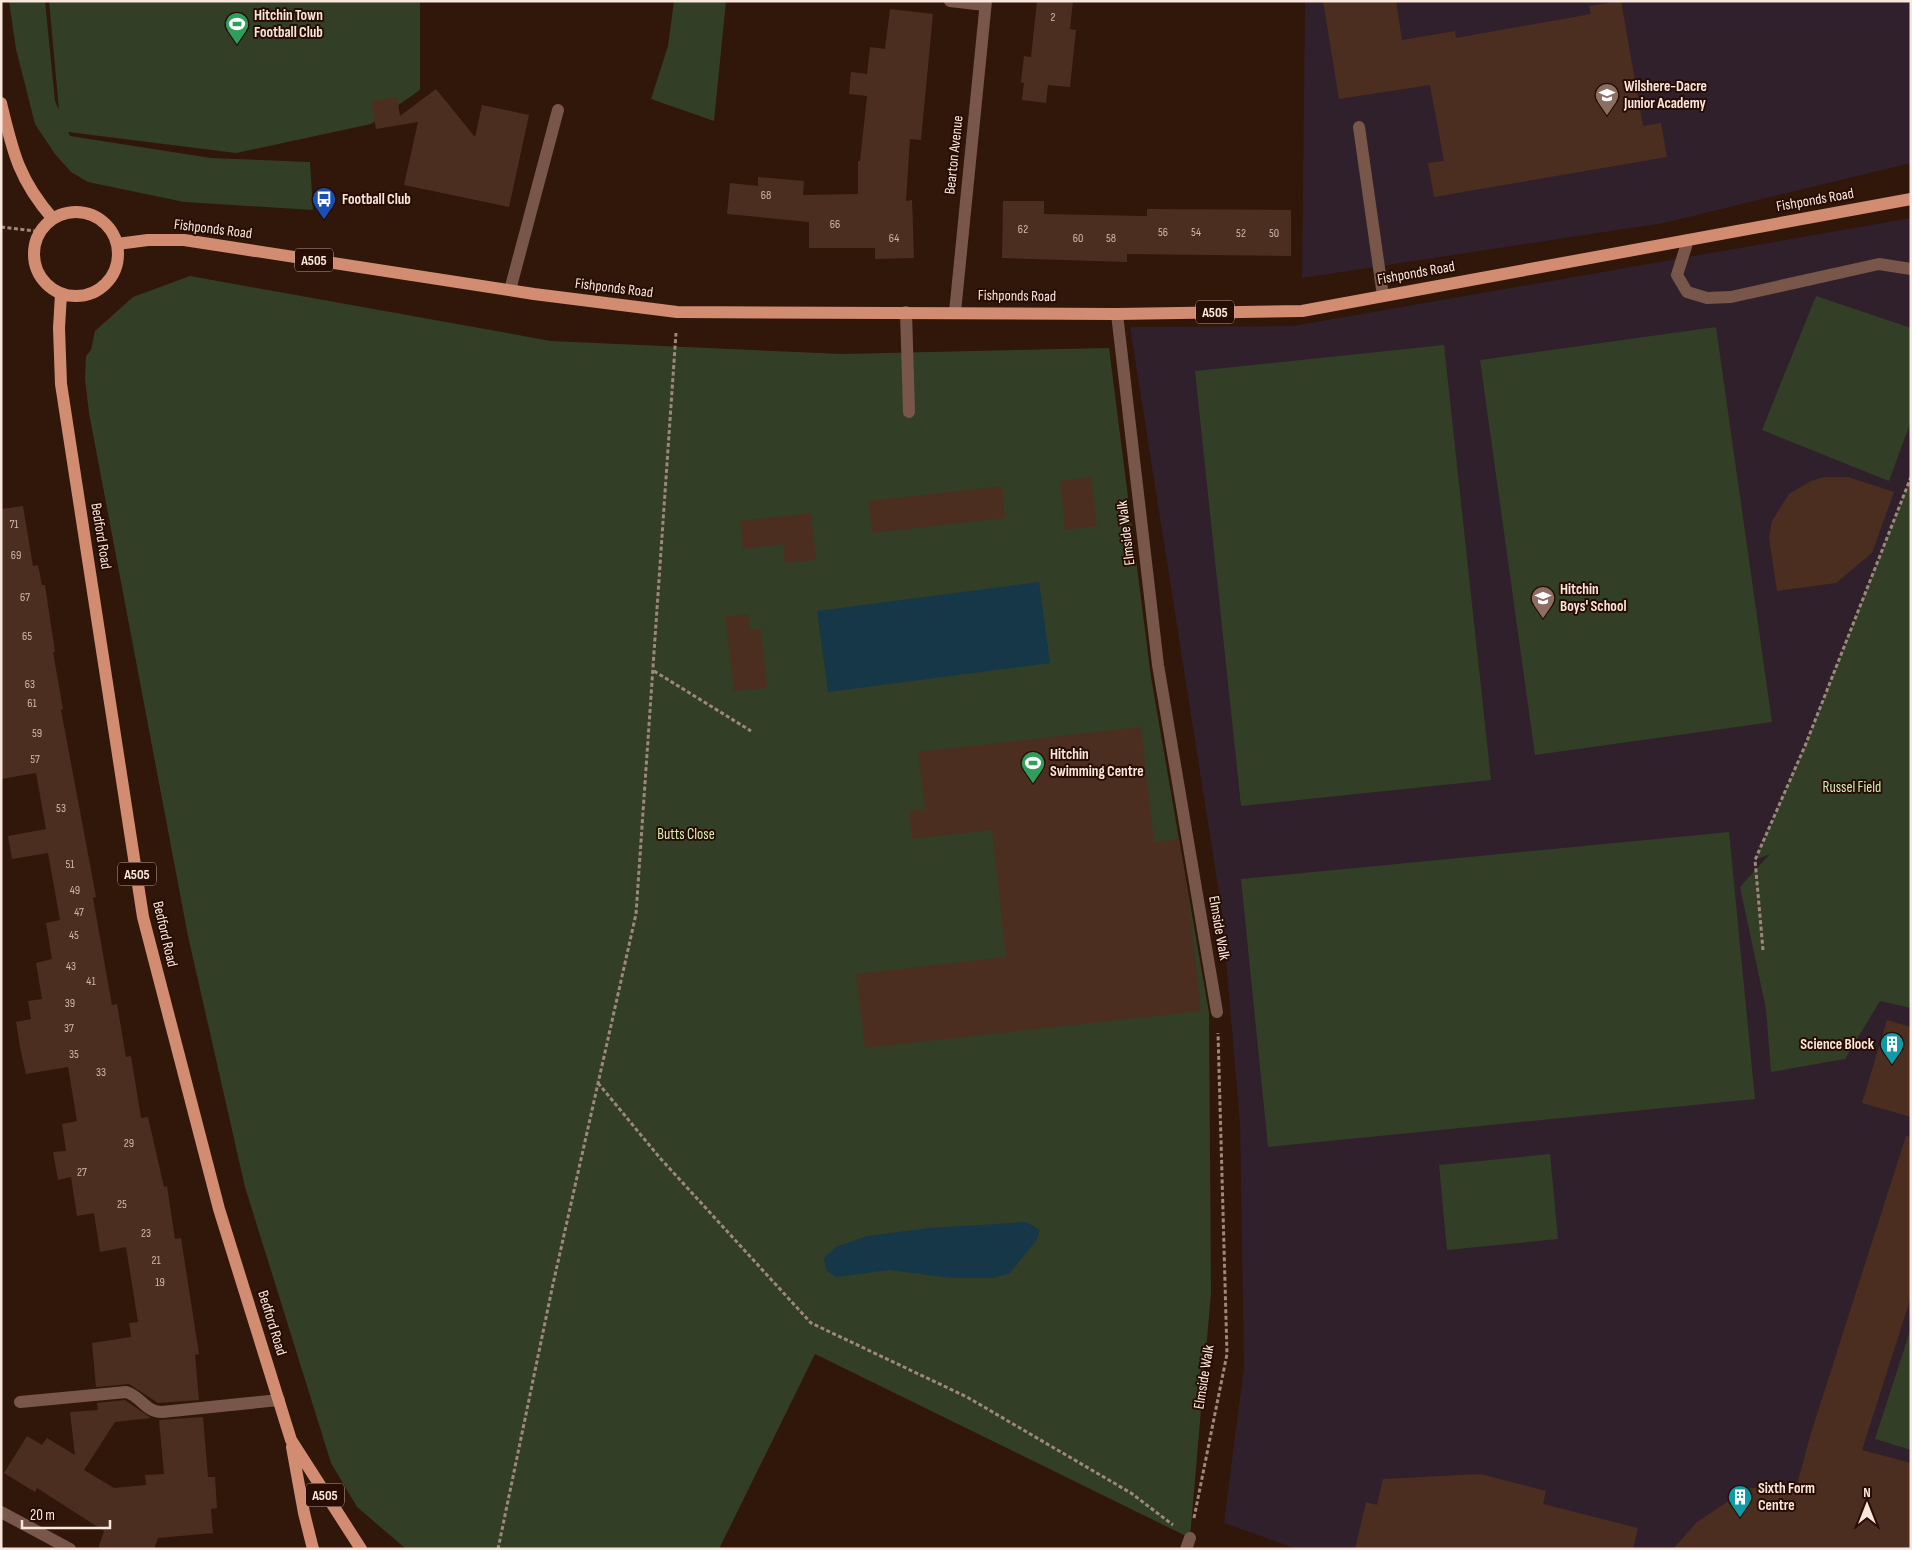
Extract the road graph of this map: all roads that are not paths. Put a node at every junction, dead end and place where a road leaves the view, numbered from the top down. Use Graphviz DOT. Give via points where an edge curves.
graph roads {
  1 [pos="950,1"];
  2 [pos="986,3"];
  3 [pos="1,104"];
  4 [pos="558,110"];
  5 [pos="1358,127"];
  6 [pos="1911,198"];
  7 [pos="53,219"];
  8 [pos="1688,240"];
  9 [pos="117,244"];
  10 [pos="1911,269"];
  11 [pos="510,290"];
  12 [pos="61,294"];
  13 [pos="1384,296"];
  14 [pos="906,312"];
  15 [pos="955,312"];
  16 [pos="1117,314"];
  17 [pos="909,412"];
  18 [pos="1217,1012"];
  19 [pos="279,1400"];
  20 [pos="20,1402"];
  21 [pos="291,1440"];
  22 [pos="1,1512"];
  23 [pos="70,1549"];
  24 [pos="313,1549"];
  25 [pos="361,1549"];
  1 -- 2 [label="street"];
  2 -- 15 [label="street, Bearton Avenue"];
  3 -- 7 [label="main road" via="15,160 35,198"];
  4 -- 11 [label="street"];
  5 -- 13 [label="street"];
  6 -- 8 [label="main road, Fishponds Road / A505"];
  7 -- 9 [label="main road" via="78,212 92,215 112,232"];
  7 -- 12 [label="main road" via="36,243 36,267 42,278"];
  8 -- 10 [label="street" via="1677,275 1687,292 1707,298 1731,296 1879,264"];
  8 -- 13 [label="main road, Fishponds Road / A505"];
  9 -- 11 [label="main road, Fishponds Road / A505" via="184,240"];
  9 -- 12 [label="main road" via="116,270 99,290 87,295"];
  11 -- 14 [label="main road, Fishponds Road / A505" via="677,312"];
  12 -- 19 [label="main road, Bedford Road / A505" via="61,384 143,917 219,1209"];
  13 -- 16 [label="main road, Fishponds Road / A505" via="1302,311"];
  14 -- 15 [label="main road, Fishponds Road / A505"];
  14 -- 17 [label="street"];
  15 -- 16 [label="main road, Fishponds Road / A505"];
  16 -- 18 [label="street, Elmside Walk" via="1158,665"];
  19 -- 20 [label="street" via="162,1412 148,1409 126,1392"];
  19 -- 21 [label="main road, Bedford Road / A505"];
  21 -- 24 [label="main road, A505"];
  21 -- 25 [label="main road, Bedford Road / A505"];
  22 -- 23 [label="street"];
}
